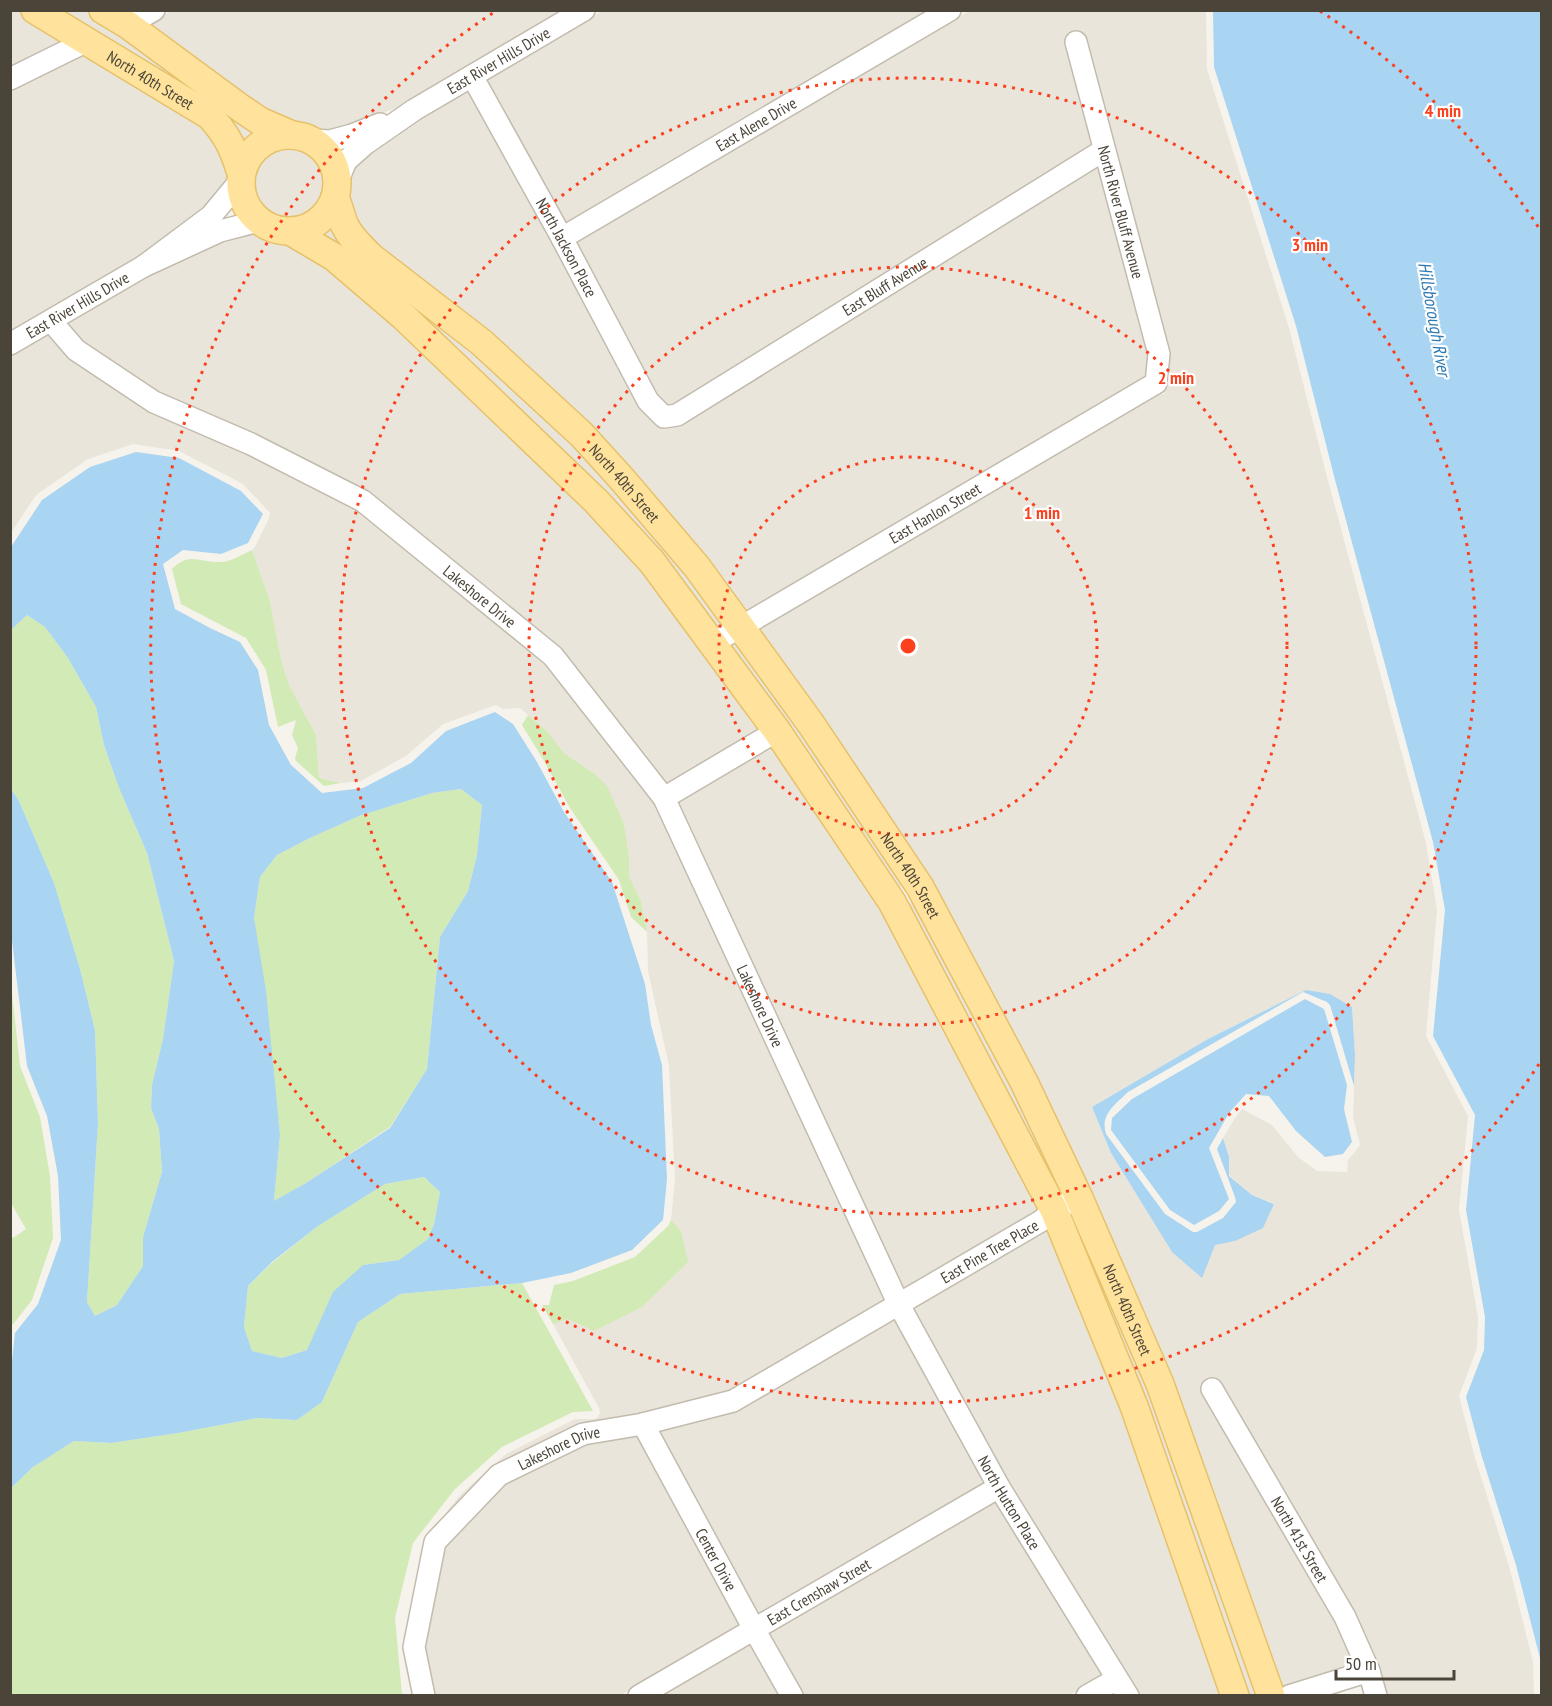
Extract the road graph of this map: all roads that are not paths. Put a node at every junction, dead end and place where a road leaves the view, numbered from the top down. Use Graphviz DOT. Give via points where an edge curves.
graph roads {
  1 [pos="35,10"];
  2 [pos="103,10"];
  3 [pos="154,10"];
  4 [pos="584,10"];
  5 [pos="950,10"];
  6 [pos="128,25"];
  7 [pos="87,41"];
  8 [pos="1076,42"];
  9 [pos="472,76"];
  10 [pos="10,79"];
  11 [pos="414,110"];
  12 [pos="301,137"];
  13 [pos="1104,150"];
  14 [pos="241,177"];
  15 [pos="336,189"];
  16 [pos="259,221"];
  17 [pos="290,231"];
  18 [pos="562,238"];
  19 [pos="144,266"];
  20 [pos="51,321"];
  21 [pos="10,344"];
  22 [pos="1156,383"];
  23 [pos="664,417"];
  24 [pos="741,627"];
  25 [pos="712,643"];
  26 [pos="777,731"];
  27 [pos="664,798"];
  28 [pos="920,887"];
  29 [pos="892,902"];
  30 [pos="1079,1198"];
  31 [pos="1054,1210"];
  32 [pos="899,1305"];
  33 [pos="1212,1389"];
  34 [pos="643,1424"];
  35 [pos="999,1487"];
  36 [pos="754,1629"];
  37 [pos="1368,1671"];
  38 [pos="1122,1687"];
  39 [pos="424,1695"];
  40 [pos="639,1695"];
  41 [pos="792,1695"];
  42 [pos="1088,1695"];
  43 [pos="1235,1695"];
  44 [pos="1271,1695"];
  45 [pos="1289,1695"];
  46 [pos="1376,1695"];
  1 -- 7 [label="main road, North 40th Street"];
  2 -- 6 [label="main road, North 40th Street"];
  3 -- 6 [label="street"];
  4 -- 9 [label="street, East River Hills Drive"];
  5 -- 18 [label="street, East Alene Drive"];
  6 -- 12 [label="main road, North 40th Street" via="233,104 260,121"];
  7 -- 10 [label="street"];
  7 -- 14 [label="main road, North 40th Street" via="210,116 231,144"];
  8 -- 13 [label="street, North River Bluff Avenue"];
  9 -- 11 [label="street, East River Hills Drive"];
  9 -- 18 [label="street, North Jackson Place"];
  11 -- 12 [label="street, East River Hills Drive" via="330,141"];
  11 -- 15 [label="street, East River Hills Drive" via="346,161"];
  12 -- 14 [label="main road" via="275,137 260,144 249,155"];
  12 -- 15 [label="main road" via="327,152 335,170"];
  13 -- 22 [label="street, North River Bluff Avenue" via="1159,354"];
  13 -- 23 [label="street, East Bluff Avenue" via="677,415"];
  14 -- 16 [label="main road" via="243,198"];
  14 -- 19 [label="street, East River Hills Drive" via="211,216"];
  15 -- 17 [label="main road" via="327,213 304,229"];
  15 -- 24 [label="main road, North 40th Street" via="352,237 371,257 481,342 582,435 698,567"];
  16 -- 17 [label="main road" via="277,230"];
  16 -- 19 [label="street, East River Hills Drive" via="220,231"];
  17 -- 25 [label="main road, North 40th Street" via="334,256 403,316 596,501 652,562"];
  18 -- 23 [label="street, North Jackson Place" via="648,401"];
  19 -- 20 [label="street, East River Hills Drive"];
  20 -- 21 [label="street, East River Hills Drive"];
  20 -- 27 [label="street, Lakeshore Drive" via="76,350 154,402 251,444 363,501 553,656"];
  22 -- 24 [label="street, East Hanlon Street"];
  24 -- 25 [label="street, East Hanlon Street"];
  24 -- 28 [label="main road, North 40th Street"];
  25 -- 26 [label="main road, North 40th Street"];
  26 -- 27 [label="street"];
  26 -- 29 [label="main road, North 40th Street"];
  27 -- 32 [label="street, Lakeshore Drive"];
  28 -- 29 [label="main road"];
  28 -- 30 [label="main road, North 40th Street" via="1024,1082"];
  29 -- 31 [label="main road, North 40th Street"];
  30 -- 31 [label="street, East Pine Tree Place"];
  30 -- 44 [label="main road, North 40th Street" via="1160,1384"];
  31 -- 32 [label="street, East Pine Tree Place"];
  31 -- 43 [label="main road, North 40th Street" via="1134,1406"];
  32 -- 34 [label="street, Lakeshore Drive" via="733,1401"];
  32 -- 35 [label="street, North Hutton Place"];
  33 -- 37 [label="street, North 41st Street" via="1345,1617"];
  34 -- 36 [label="street, Center Drive"];
  34 -- 39 [label="street, Lakeshore Drive" via="583,1434 499,1475 435,1542 414,1647"];
  35 -- 36 [label="street, East Crenshaw Street"];
  35 -- 38 [label="street, North Hutton Place"];
  36 -- 40 [label="street, East Crenshaw Street"];
  36 -- 41 [label="street, Center Drive"];
  37 -- 45 [label="street"];
  37 -- 46 [label="street, North 41st Street"];
  38 -- 42 [label="street"];
}
